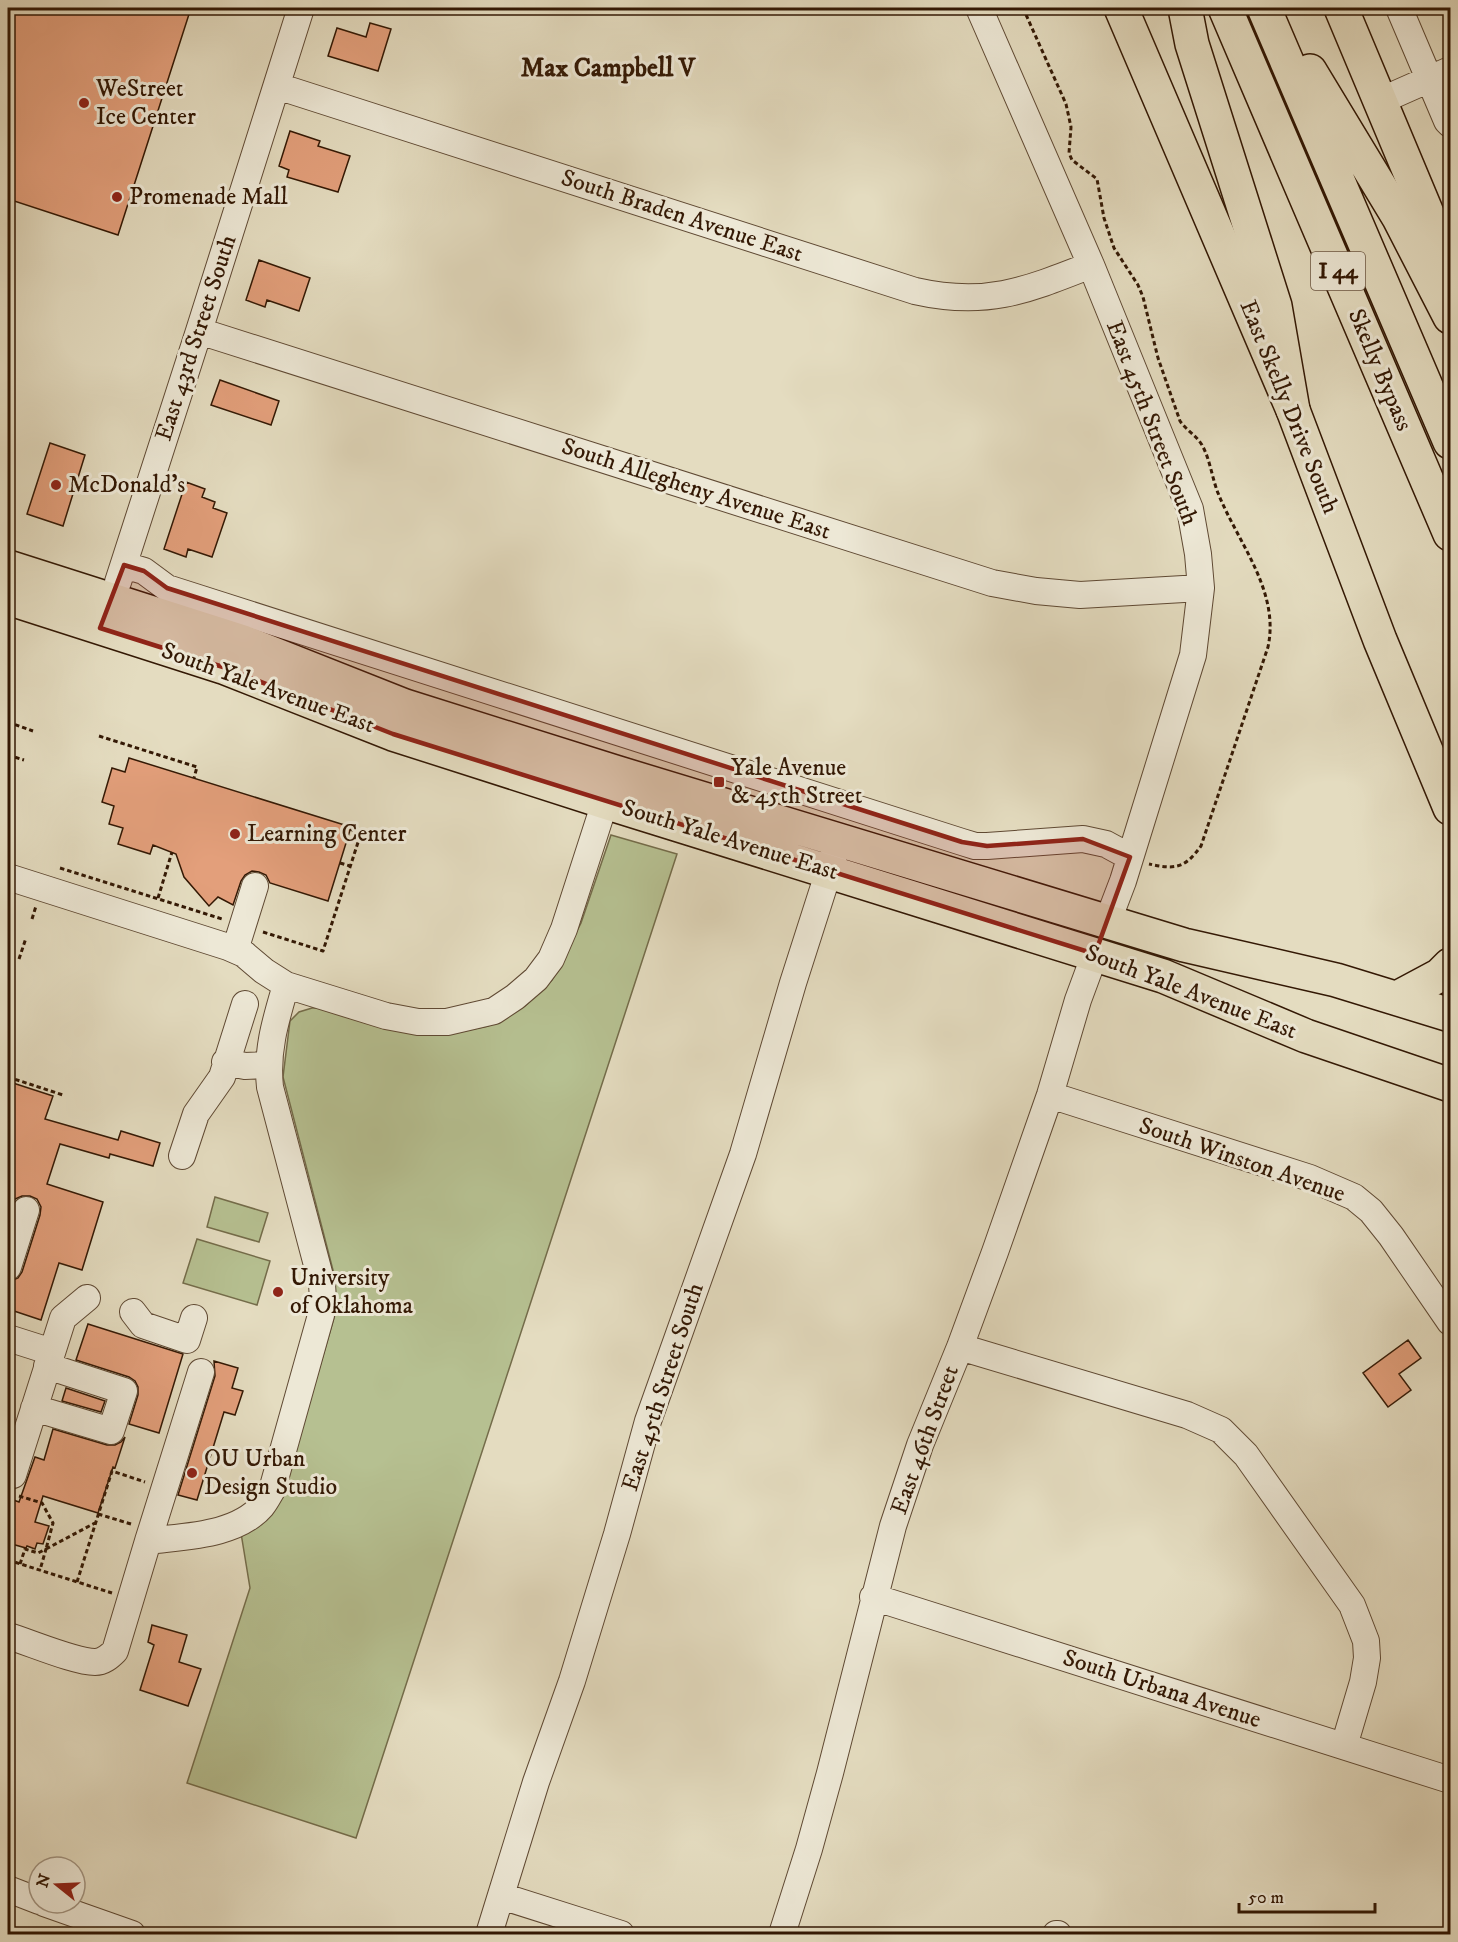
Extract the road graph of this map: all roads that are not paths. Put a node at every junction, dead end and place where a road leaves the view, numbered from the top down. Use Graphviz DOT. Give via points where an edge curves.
graph roads {
  1 [pos="300,8"];
  2 [pos="979,8"];
  3 [pos="1121,8"];
  4 [pos="1185,8"];
  5 [pos="1225,8"];
  6 [pos="1264,8"];
  7 [pos="1272,8"];
  8 [pos="1341,8"];
  9 [pos="1399,8"];
  10 [pos="1440,75"];
  11 [pos="277,86"];
  12 [pos="1380,101"];
  13 [pos="1450,124"];
  14 [pos="1449,260"];
  15 [pos="1091,265"];
  16 [pos="1450,316"];
  17 [pos="200,331"];
  18 [pos="1293,410"];
  19 [pos="1450,442"];
  20 [pos="1450,534"];
  21 [pos="124,566"];
  22 [pos="8,567"];
  23 [pos="1201,588"];
  24 [pos="8,598"];
  25 [pos="106,614"];
  26 [pos="610,787"];
  27 [pos="1450,808"];
  28 [pos="839,840"];
  29 [pos="1130,857"];
  30 [pos="829,871"];
  31 [pos="8,877"];
  32 [pos="255,886"];
  33 [pos="1107,922"];
  34 [pos="235,950"];
  35 [pos="1095,954"];
  36 [pos="1450,965"];
  37 [pos="286,985"];
  38 [pos="1397,998"];
  39 [pos="244,1004"];
  40 [pos="1450,1015"];
  41 [pos="225,1062"];
  42 [pos="268,1065"];
  43 [pos="1450,1085"];
  44 [pos="1050,1095"];
  45 [pos="182,1156"];
  46 [pos="26,1210"];
  47 [pos="8,1267"];
  48 [pos="87,1298"];
  49 [pos="133,1312"];
  50 [pos="194,1318"];
  51 [pos="1450,1322"];
  52 [pos="8,1338"];
  53 [pos="960,1347"];
  54 [pos="50,1359"];
  55 [pos="201,1372"];
  56 [pos="34,1408"];
  57 [pos="16,1485"];
  58 [pos="144,1534"];
  59 [pos="873,1598"];
  60 [pos="8,1636"];
  61 [pos="1344,1746"];
  62 [pos="1450,1780"];
  63 [pos="8,1889"];
  64 [pos="27,1896"];
  65 [pos="501,1896"];
  66 [pos="77,1915"];
  67 [pos="132,1935"];
  68 [pos="489,1935"];
  69 [pos="621,1935"];
  70 [pos="782,1935"];
  1 -- 11 [label="street, East 43rd Street South"];
  2 -- 15 [label="street, East 45th Street South"];
  3 -- 18 [label="main road, East Skelly Drive South"];
  4 -- 18 [label="main road" via="1192,44 1275,306"];
  5 -- 20 [label="main road, Skelly Bypass / I 44"];
  6 -- 19 [label="main road, Skelly Bypass / I 44"];
  7 -- 16 [label="main road" via="1399,218"];
  8 -- 12 [label="main road"];
  9 -- 10 [label="street"];
  10 -- 12 [label="street"];
  10 -- 13 [label="street"];
  11 -- 15 [label="street, South Braden Avenue East" via="915,291 978,298 1013,293"];
  11 -- 17 [label="street, East 43rd Street South"];
  12 -- 14 [label="main road"];
  15 -- 23 [label="street, East 45th Street South" via="1190,509"];
  17 -- 21 [label="street, East 43rd Street South"];
  17 -- 23 [label="street, South Allegheny Avenue East" via="992,583 1080,595"];
  18 -- 27 [label="main road, East Skelly Drive South" via="1380,640"];
  21 -- 25 [label="street, East 43rd Street South"];
  21 -- 29 [label="street" via="144,571 167,588 975,846 1083,839 1106,844"];
  22 -- 25 [label="main road, South Yale Avenue East"];
  23 -- 29 [label="street, East 45th Street South" via="1193,655"];
  24 -- 25 [label="main road, South Yale Avenue East"];
  25 -- 26 [label="main road, South Yale Avenue East" via="223,667 393,734"];
  26 -- 28 [label="main road, South Yale Avenue East"];
  26 -- 30 [label="main road, South Yale Avenue East"];
  26 -- 37 [label="street" via="551,959 536,979 494,1011 447,1022 418,1022"];
  28 -- 30 [label="street, East 45th Street South"];
  28 -- 33 [label="main road, South Yale Avenue East"];
  29 -- 33 [label="street, East 45th Street South"];
  30 -- 35 [label="main road, South Yale Avenue East"];
  30 -- 65 [label="street, East 45th Street South" via="743,1154 648,1421 572,1681"];
  31 -- 34 [label="street"];
  32 -- 34 [label="street"];
  33 -- 35 [label="main road"];
  33 -- 38 [label="main road, South Yale Avenue East"];
  34 -- 37 [label="street"];
  35 -- 43 [label="main road, South Yale Avenue East" via="1203,991 1335,1046"];
  35 -- 44 [label="street, East 46th Street"];
  36 -- 38 [label="main road" via="1440,975"];
  37 -- 42 [label="street" via="272,1031"];
  38 -- 40 [label="main road, South Yale Avenue East"];
  39 -- 41 [label="street"];
  41 -- 42 [label="street"];
  41 -- 45 [label="street" via="222,1077 196,1114"];
  42 -- 58 [label="street" via="270,1087 322,1284 321,1315 272,1490 262,1506 250,1516 213,1532"];
  44 -- 51 [label="street, South Winston Avenue" via="1310,1178 1354,1197 1391,1236"];
  44 -- 53 [label="street, East 46th Street"];
  46 -- 47 [label="street"];
  48 -- 54 [label="street" via="63,1318"];
  49 -- 50 [label="street" via="142,1325 187,1340"];
  52 -- 54 [label="street"];
  53 -- 59 [label="street, East 46th Street" via="920,1445"];
  53 -- 61 [label="street" via="1187,1415 1221,1430 1246,1455 1352,1605 1366,1641 1363,1682"];
  54 -- 56 [label="street"];
  54 -- 56 [label="street" via="124,1391 111,1431"];
  55 -- 58 [label="street"];
  56 -- 57 [label="street"];
  58 -- 60 [label="street" via="115,1651 108,1658 97,1662 84,1660"];
  59 -- 61 [label="street, South Urbana Avenue"];
  59 -- 70 [label="street, East 46th Street" via="830,1773"];
  61 -- 62 [label="street, South Urbana Avenue"];
  63 -- 64 [label="street"];
  65 -- 68 [label="street, East 45th Street South"];
  65 -- 69 [label="street"];
  66 -- 67 [label="street"];
}
